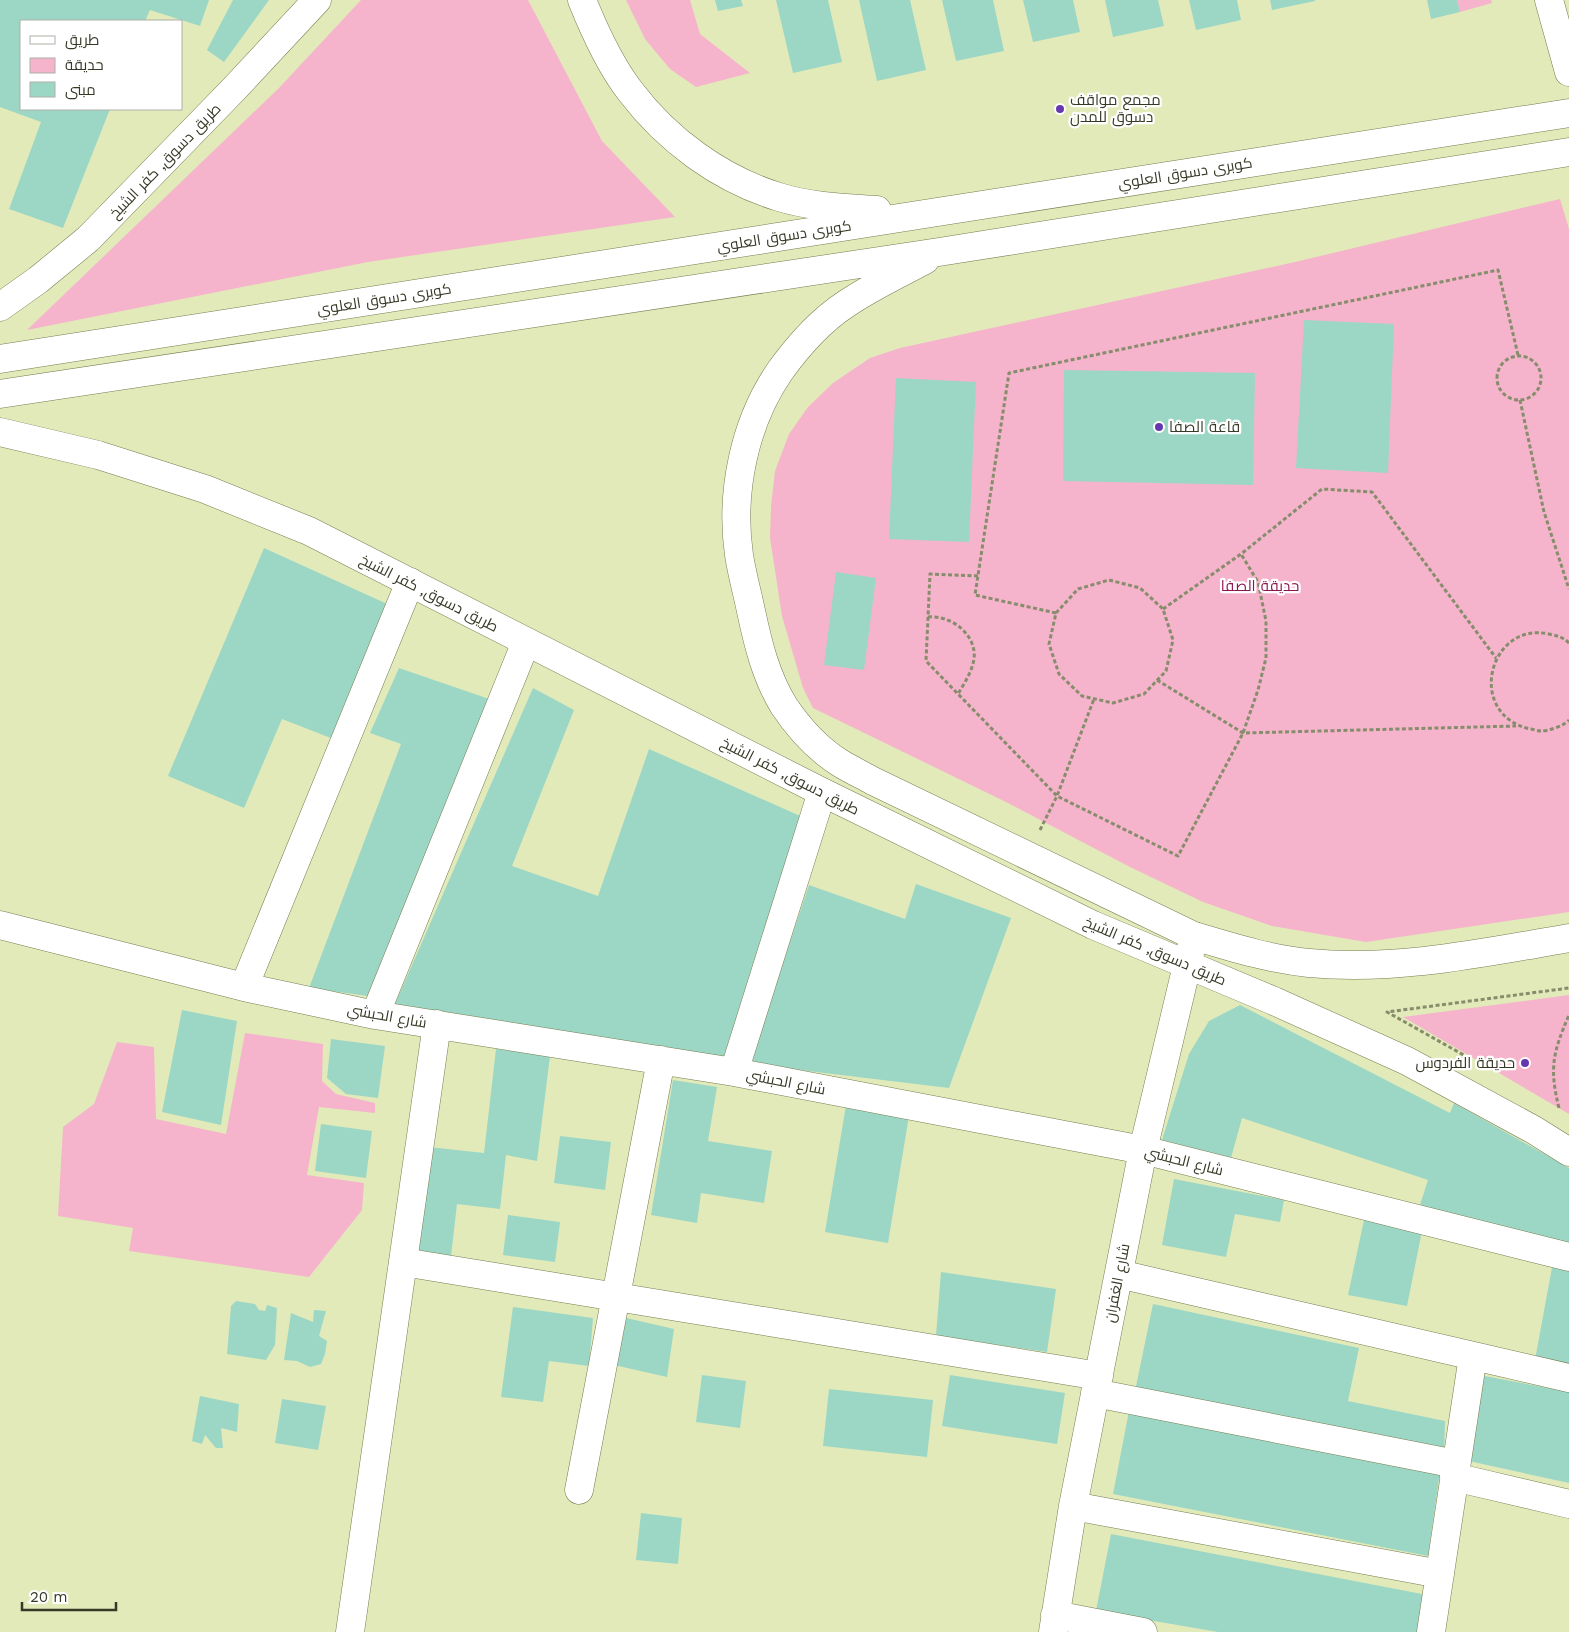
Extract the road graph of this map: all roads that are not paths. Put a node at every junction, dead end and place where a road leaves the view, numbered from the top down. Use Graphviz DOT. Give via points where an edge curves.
graph roads {
  1 [pos="316,0"];
  2 [pos="582,0"];
  3 [pos="1549,0"];
  4 [pos="1569,72"];
  5 [pos="1569,113"];
  6 [pos="1569,152"];
  7 [pos="931,213"];
  8 [pos="939,252"];
  9 [pos="0,307"];
  10 [pos="0,359"];
  11 [pos="0,394"];
  12 [pos="0,432"];
  13 [pos="410,582"];
  14 [pos="526,642"];
  15 [pos="822,792"];
  16 [pos="0,925"];
  17 [pos="1194,936"];
  18 [pos="1569,938"];
  19 [pos="1187,966"];
  20 [pos="244,987"];
  21 [pos="375,1015"];
  22 [pos="437,1024"];
  23 [pos="661,1060"];
  24 [pos="734,1072"];
  25 [pos="1143,1150"];
  26 [pos="1569,1152"];
  27 [pos="1569,1257"];
  28 [pos="403,1262"];
  29 [pos="1119,1274"];
  30 [pos="616,1298"];
  31 [pos="1473,1356"];
  32 [pos="1569,1378"];
  33 [pos="1097,1385"];
  34 [pos="1455,1470"];
  35 [pos="579,1490"];
  36 [pos="1569,1504"];
  37 [pos="1073,1506"];
  38 [pos="1440,1574"];
  39 [pos="1054,1623"];
  40 [pos="350,1632"];
  41 [pos="1143,1632"];
  42 [pos="1431,1632"];
  1 -- 9 [label="main road, طريق دسوق, كفر الشيخ" via="88,239"];
  2 -- 7 [label="main road" via="605,50 629,90 660,126 696,156 736,180 780,197 826,207"];
  3 -- 4 [label="main road"];
  5 -- 7 [label="main road, كوبرى دسوق العلوي"];
  6 -- 8 [label="main road"];
  7 -- 10 [label="main road, كوبرى دسوق العلوي"];
  8 -- 11 [label="main road"];
  8 -- 17 [label="main road" via="845,304 820,325 779,373 751,430 742,460 736,524 739,555 767,672 796,722 838,762"];
  12 -- 13 [label="main road, طريق دسوق, كفر الشيخ" via="98,455 205,489 309,531"];
  13 -- 14 [label="main road, طريق دسوق, كفر الشيخ"];
  13 -- 20 [label="main road"];
  14 -- 15 [label="main road, طريق دسوق, كفر الشيخ"];
  14 -- 21 [label="main road"];
  15 -- 19 [label="main road, طريق دسوق, كفر الشيخ" via="1093,925"];
  15 -- 24 [label="main road"];
  16 -- 20 [label="main road, شارع الحبشي"];
  17 -- 18 [label="main road" via="1250,953 1308,963 1366,966 1424,962"];
  17 -- 19 [label="main road, شارع الغفران"];
  19 -- 25 [label="main road, شارع الغفران"];
  19 -- 26 [label="main road, طريق دسوق, كفر الشيخ" via="1407,1061"];
  20 -- 21 [label="main road, شارع الحبشي"];
  21 -- 22 [label="main road, شارع الحبشي"];
  22 -- 23 [label="main road, شارع الحبشي"];
  22 -- 28 [label="main road"];
  23 -- 24 [label="main road, شارع الحبشي"];
  23 -- 30 [label="main road"];
  24 -- 25 [label="main road, شارع الحبشي"];
  25 -- 27 [label="main road, شارع الحبشي"];
  25 -- 29 [label="main road, شارع الغفران"];
  28 -- 30 [label="main road"];
  28 -- 40 [label="main road"];
  29 -- 31 [label="main road"];
  29 -- 33 [label="main road, شارع الغفران"];
  30 -- 33 [label="main road"];
  30 -- 35 [label="main road"];
  31 -- 32 [label="main road"];
  31 -- 34 [label="main road"];
  33 -- 34 [label="main road"];
  33 -- 37 [label="main road, شارع الغفران"];
  34 -- 36 [label="main road"];
  34 -- 38 [label="main road"];
  37 -- 38 [label="main road"];
  37 -- 39 [label="main road, شارع الغفران"];
  38 -- 42 [label="main road"];
  39 -- 41 [label="main road"];
}
